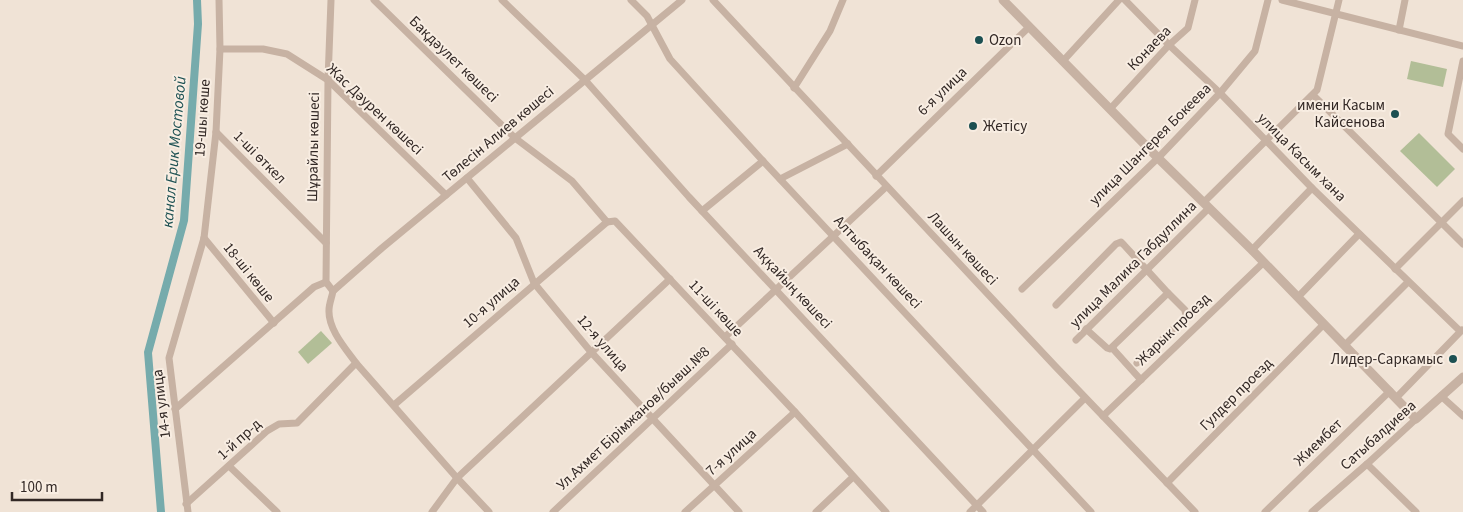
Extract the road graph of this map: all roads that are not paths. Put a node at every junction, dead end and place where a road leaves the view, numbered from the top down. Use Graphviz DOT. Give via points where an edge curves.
graph roads {
  1 [pos="219,0"];
  2 [pos="331,0"];
  3 [pos="374,0"];
  4 [pos="502,0"];
  5 [pos="631,0"];
  6 [pos="682,0"];
  7 [pos="713,0"];
  8 [pos="843,0"];
  9 [pos="1119,0"];
  10 [pos="1125,0"];
  11 [pos="1195,0"];
  12 [pos="1268,0"];
  13 [pos="1282,0"];
  14 [pos="1339,0"];
  15 [pos="1405,0"];
  16 [pos="1009,2"];
  17 [pos="1336,14"];
  18 [pos="652,26"];
  19 [pos="1028,28"];
  20 [pos="1399,30"];
  21 [pos="1169,45"];
  22 [pos="1463,46"];
  23 [pos="220,49"];
  24 [pos="1463,60"];
  25 [pos="1062,61"];
  26 [pos="328,80"];
  27 [pos="585,80"];
  28 [pos="794,88"];
  29 [pos="1220,93"];
  30 [pos="1313,95"];
  31 [pos="1110,109"];
  32 [pos="216,132"];
  33 [pos="515,138"];
  34 [pos="1266,141"];
  35 [pos="848,144"];
  36 [pos="1463,149"];
  37 [pos="1158,158"];
  38 [pos="763,161"];
  39 [pos="876,176"];
  40 [pos="467,178"];
  41 [pos="780,179"];
  42 [pos="886,187"];
  43 [pos="1312,188"];
  44 [pos="446,195"];
  45 [pos="1463,201"];
  46 [pos="1207,205"];
  47 [pos="702,211"];
  48 [pos="607,222"];
  49 [pos="1441,223"];
  50 [pos="1360,234"];
  51 [pos="835,236"];
  52 [pos="204,238"];
  53 [pos="326,243"];
  54 [pos="1463,244"];
  55 [pos="1252,250"];
  56 [pos="1263,263"];
  57 [pos="1395,269"];
  58 [pos="1147,270"];
  59 [pos="670,279"];
  60 [pos="326,282"];
  61 [pos="1408,282"];
  62 [pos="534,283"];
  63 [pos="1022,289"];
  64 [pos="777,290"];
  65 [pos="334,291"];
  66 [pos="1168,293"];
  67 [pos="1298,297"];
  68 [pos="1056,306"];
  69 [pos="274,323"];
  70 [pos="1324,324"];
  71 [pos="1086,330"];
  72 [pos="1462,330"];
  73 [pos="725,337"];
  74 [pos="1076,340"];
  75 [pos="732,344"];
  76 [pos="1345,344"];
  77 [pos="1113,347"];
  78 [pos="591,352"];
  79 [pos="356,362"];
  80 [pos="1138,363"];
  81 [pos="1463,377"];
  82 [pos="1141,380"];
  83 [pos="1393,394"];
  84 [pos="1442,396"];
  85 [pos="1085,398"];
  86 [pos="394,405"];
  87 [pos="175,409"];
  88 [pos="795,412"];
  89 [pos="1103,416"];
  90 [pos="1463,416"];
  91 [pos="653,418"];
  92 [pos="1416,419"];
  93 [pos="1033,449"];
  94 [pos="1367,464"];
  95 [pos="230,466"];
  96 [pos="853,477"];
  97 [pos="457,478"];
  98 [pos="1167,483"];
  99 [pos="714,485"];
  100 [pos="186,504"];
  101 [pos="977,505"];
  102 [pos="188,512"];
  103 [pos="277,512"];
  104 [pos="432,512"];
  105 [pos="489,512"];
  106 [pos="553,512"];
  107 [pos="684,512"];
  108 [pos="739,512"];
  109 [pos="816,512"];
  110 [pos="886,512"];
  111 [pos="970,512"];
  112 [pos="983,512"];
  113 [pos="1091,512"];
  114 [pos="1196,512"];
  115 [pos="1265,512"];
  116 [pos="1312,512"];
  117 [pos="1416,512"];
  1 -- 23 [label="street, 19-шы көше"];
  2 -- 26 [label="street, Шұрайлы көшесі"];
  3 -- 33 [label="street, Бақдәулет көшесi"];
  4 -- 27 [label="street, Аққайың көшесі"];
  5 -- 18 [label="street, Алтыбақан көшесі" via="648,16"];
  6 -- 18 [label="street, Төлесін Алиев көшесі"];
  7 -- 28 [label="street, Лашын көшесі"];
  8 -- 28 [label="street" via="830,31"];
  9 -- 25 [label="street"];
  10 -- 21 [label="street, улица Касым хана"];
  11 -- 21 [label="street, Конаева" via="1188,28"];
  12 -- 29 [label="street, улица Шангерея Бокеева" via="1255,51"];
  13 -- 17 [label="street"];
  14 -- 17 [label="street, улица Малика Габдуллина"];
  15 -- 20 [label="street"];
  16 -- 19 [label="street"];
  17 -- 20 [label="street"];
  17 -- 30 [label="street, улица Малика Габдуллина" via="1318,88"];
  18 -- 27 [label="street, Төлесін Алиев көшесі"];
  18 -- 38 [label="street, Алтыбақан көшесі" via="670,59"];
  19 -- 25 [label="street"];
  19 -- 39 [label="street, 6-я улица"];
  20 -- 22 [label="street"];
  21 -- 29 [label="street, улица Касым хана"];
  21 -- 31 [label="street, Конаева"];
  23 -- 26 [label="street, Жас Дәурен көшесі" via="263,49 288,54"];
  23 -- 32 [label="street, 19-шы көше"];
  24 -- 36 [label="street" via="1448,134"];
  25 -- 31 [label="street"];
  26 -- 44 [label="street, Жас Дәурен көшесі"];
  26 -- 53 [label="street, Шұрайлы көшесі"];
  27 -- 33 [label="street, Төлесін Алиев көшесі"];
  27 -- 47 [label="street, Аққайың көшесі"];
  28 -- 35 [label="street, Лашын көшесі"];
  29 -- 34 [label="street, улица Касым хана"];
  29 -- 37 [label="street, улица Шангерея Бокеева"];
  30 -- 34 [label="street, улица Малика Габдуллина"];
  30 -- 49 [label="street"];
  31 -- 37 [label="street"];
  32 -- 52 [label="street, 19-шы көше"];
  32 -- 53 [label="street, 1-шi өткел"];
  33 -- 40 [label="street, Төлесін Алиев көшесі"];
  33 -- 48 [label="street, 11-ші көше" via="572,181"];
  34 -- 43 [label="street, улица Касым хана"];
  34 -- 46 [label="street, улица Малика Габдуллина"];
  35 -- 39 [label="street, Лашын көшесі"];
  35 -- 41 [label="street"];
  37 -- 46 [label="street"];
  37 -- 63 [label="street, улица Шангерея Бокеева"];
  38 -- 41 [label="street, Алтыбақан көшесі"];
  38 -- 47 [label="street"];
  39 -- 42 [label="street, Лашын көшесі"];
  40 -- 44 [label="street, Төлесін Алиев көшесі"];
  40 -- 62 [label="street, 12-я улица" via="516,238"];
  41 -- 51 [label="street, Алтыбақан көшесі"];
  42 -- 51 [label="street, Ул.Ахмет Бірімжанов/бывш.№8"];
  42 -- 85 [label="street, Лашын көшесі"];
  43 -- 50 [label="street, улица Касым хана"];
  43 -- 55 [label="street"];
  44 -- 65 [label="street, Төлесін Алиев көшесі"];
  45 -- 49 [label="street"];
  46 -- 55 [label="street"];
  46 -- 58 [label="street, улица Малика Габдуллина"];
  47 -- 64 [label="street, Аққайың көшесі"];
  48 -- 59 [label="street, 11-ші көше" via="615,221"];
  48 -- 62 [label="street, 10-я улица"];
  49 -- 54 [label="street"];
  49 -- 57 [label="street"];
  50 -- 57 [label="street, улица Касым хана"];
  50 -- 67 [label="street"];
  51 -- 64 [label="street, Ул.Ахмет Бірімжанов/бывш.№8"];
  51 -- 93 [label="street, Алтыбақан көшесі"];
  52 -- 69 [label="street, 18-ші көше"];
  52 -- 87 [label="street, 14-я улица" via="169,358"];
  53 -- 60 [label="street, Шұрайлы көшесі"];
  55 -- 56 [label="street"];
  56 -- 67 [label="street"];
  56 -- 82 [label="street, Жарык проезд"];
  57 -- 61 [label="street, улица Касым хана"];
  58 -- 66 [label="street"];
  58 -- 68 [label="street" via="1121,242"];
  58 -- 71 [label="street, улица Малика Габдуллина"];
  59 -- 73 [label="street, 11-ші көше"];
  59 -- 78 [label="street"];
  60 -- 65 [label="street"];
  60 -- 69 [label="street" via="314,288"];
  61 -- 72 [label="street, улица Касым хана"];
  61 -- 76 [label="street"];
  62 -- 78 [label="street, 12-я улица"];
  62 -- 86 [label="street, 10-я улица"];
  64 -- 73 [label="street, Ул.Ахмет Бірімжанов/бывш.№8"];
  64 -- 101 [label="street, Аққайың көшесі"];
  65 -- 79 [label="street" via="329,310 331,325"];
  66 -- 77 [label="street"];
  66 -- 80 [label="street" via="1185,310 1186,317"];
  67 -- 70 [label="street"];
  69 -- 87 [label="street"];
  70 -- 76 [label="street"];
  70 -- 98 [label="street, Гулдер проезд"];
  71 -- 74 [label="street, улица Малика Габдуллина"];
  71 -- 77 [label="street" via="1107,348"];
  72 -- 83 [label="street, Жиембет"];
  73 -- 75 [label="street, 11-ші көше"];
  75 -- 88 [label="street, 11-ші көше"];
  75 -- 91 [label="street, Ул.Ахмет Бірімжанов/бывш.№8"];
  76 -- 83 [label="street"];
  77 -- 82 [label="street"];
  78 -- 91 [label="street, 12-я улица"];
  78 -- 97 [label="street"];
  79 -- 86 [label="street"];
  79 -- 95 [label="street, 1-й пр-д" via="297,423 279,424 267,430"];
  81 -- 84 [label="street, Сатыбалдиева"];
  82 -- 89 [label="street, Жарык проезд"];
  83 -- 92 [label="street"];
  83 -- 115 [label="street, Жиембет"];
  84 -- 90 [label="street"];
  84 -- 92 [label="street, Сатыбалдиева"];
  85 -- 89 [label="street, Лашын көшесі"];
  85 -- 93 [label="street"];
  86 -- 97 [label="street"];
  87 -- 100 [label="street, 14-я улица"];
  88 -- 96 [label="street, 11-ші көше"];
  88 -- 99 [label="street, 7-я улица"];
  89 -- 98 [label="street, Лашын көшесі"];
  91 -- 99 [label="street, 12-я улица"];
  91 -- 106 [label="street, Ул.Ахмет Бірімжанов/бывш.№8"];
  92 -- 94 [label="street, Сатыбалдиева"];
  93 -- 101 [label="street"];
  93 -- 113 [label="street, Алтыбақан көшесі"];
  94 -- 116 [label="street, Сатыбалдиева"];
  94 -- 117 [label="street"];
  95 -- 100 [label="street, 1-й пр-д"];
  95 -- 103 [label="street"];
  96 -- 109 [label="street"];
  96 -- 110 [label="street, 11-ші көше"];
  97 -- 104 [label="street"];
  97 -- 105 [label="street"];
  98 -- 114 [label="street, Лашын көшесі"];
  99 -- 107 [label="street, 7-я улица"];
  99 -- 108 [label="street, 12-я улица"];
  100 -- 102 [label="street, 14-я улица"];
  101 -- 111 [label="street"];
  101 -- 112 [label="street, Аққайың көшесі"];
}
